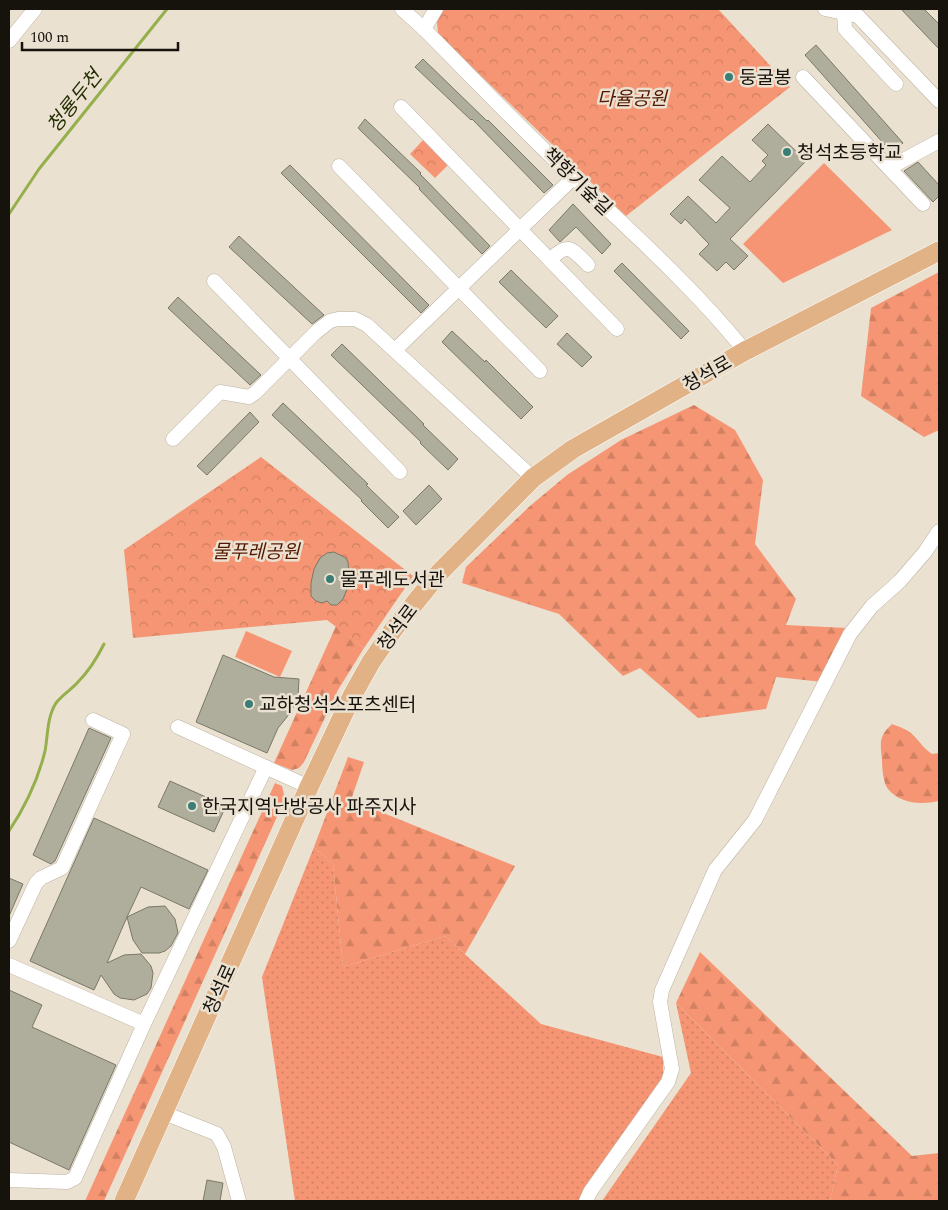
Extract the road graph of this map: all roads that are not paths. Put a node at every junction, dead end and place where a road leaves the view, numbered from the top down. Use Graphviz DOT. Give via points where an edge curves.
graph roads {
  1 [pos="35,9"];
  2 [pos="402,9"];
  3 [pos="436,9"];
  4 [pos="825,9"];
  5 [pos="844,13"];
  6 [pos="424,29"];
  7 [pos="9,41"];
  8 [pos="901,61"];
  9 [pos="804,77"];
  10 [pos="939,101"];
  11 [pos="401,107"];
  12 [pos="939,141"];
  13 [pos="339,166"];
  14 [pos="888,168"];
  15 [pos="573,178"];
  16 [pos="923,204"];
  17 [pos="520,230"];
  18 [pos="939,251"];
  19 [pos="550,260"];
  20 [pos="588,265"];
  21 [pos="214,281"];
  22 [pos="459,288"];
  23 [pos="617,329"];
  24 [pos="395,350"];
  25 [pos="746,351"];
  26 [pos="290,359"];
  27 [pos="540,371"];
  28 [pos="173,439"];
  29 [pos="400,472"];
  30 [pos="533,478"];
  31 [pos="939,531"];
  32 [pos="93,720"];
  33 [pos="178,727"];
  34 [pos="266,767"];
  35 [pos="309,786"];
  36 [pos="9,942"];
  37 [pos="9,965"];
  38 [pos="144,1024"];
  39 [pos="164,1112"];
  40 [pos="9,1180"];
  41 [pos="124,1201"];
  42 [pos="238,1201"];
  43 [pos="586,1201"];
  1 -- 7 [label="street"];
  2 -- 6 [label="street, 책향기숲길"];
  3 -- 6 [label="street"];
  4 -- 5 [label="street"];
  5 -- 8 [label="street" via="858,16"];
  5 -- 8 [label="street" via="845,29 892,79"];
  6 -- 15 [label="street, 책향기숲길"];
  8 -- 10 [label="street"];
  9 -- 14 [label="street"];
  11 -- 17 [label="street"];
  12 -- 14 [label="street"];
  13 -- 22 [label="street"];
  14 -- 16 [label="street"];
  15 -- 17 [label="street"];
  15 -- 25 [label="street, 책향기숲길" via="682,281"];
  17 -- 19 [label="street"];
  17 -- 22 [label="street"];
  18 -- 25 [label="main road, 청석로"];
  19 -- 20 [label="street" via="566,248 573,249"];
  19 -- 23 [label="street"];
  21 -- 26 [label="street"];
  22 -- 24 [label="street"];
  22 -- 27 [label="street"];
  24 -- 26 [label="street" via="367,325 355,319 338,319 316,332"];
  24 -- 30 [label="street"];
  25 -- 30 [label="main road, 청석로" via="573,449"];
  26 -- 28 [label="street" via="249,397 220,392"];
  26 -- 29 [label="street"];
  30 -- 35 [label="main road, 청석로" via="439,572 393,630 352,696"];
  31 -- 43 [label="street" via="900,582 872,606 850,634 755,820 715,870 662,990 660,1002 672,1069 668,1082"];
  32 -- 36 [label="street" via="122,734 62,868 36,883"];
  33 -- 34 [label="street"];
  34 -- 35 [label="street"];
  34 -- 38 [label="street"];
  35 -- 39 [label="main road, 청석로"];
  37 -- 38 [label="street"];
  38 -- 40 [label="street" via="75,1178 67,1182"];
  39 -- 41 [label="main road, 청석로"];
  39 -- 42 [label="street" via="217,1134 224,1147"];
}
